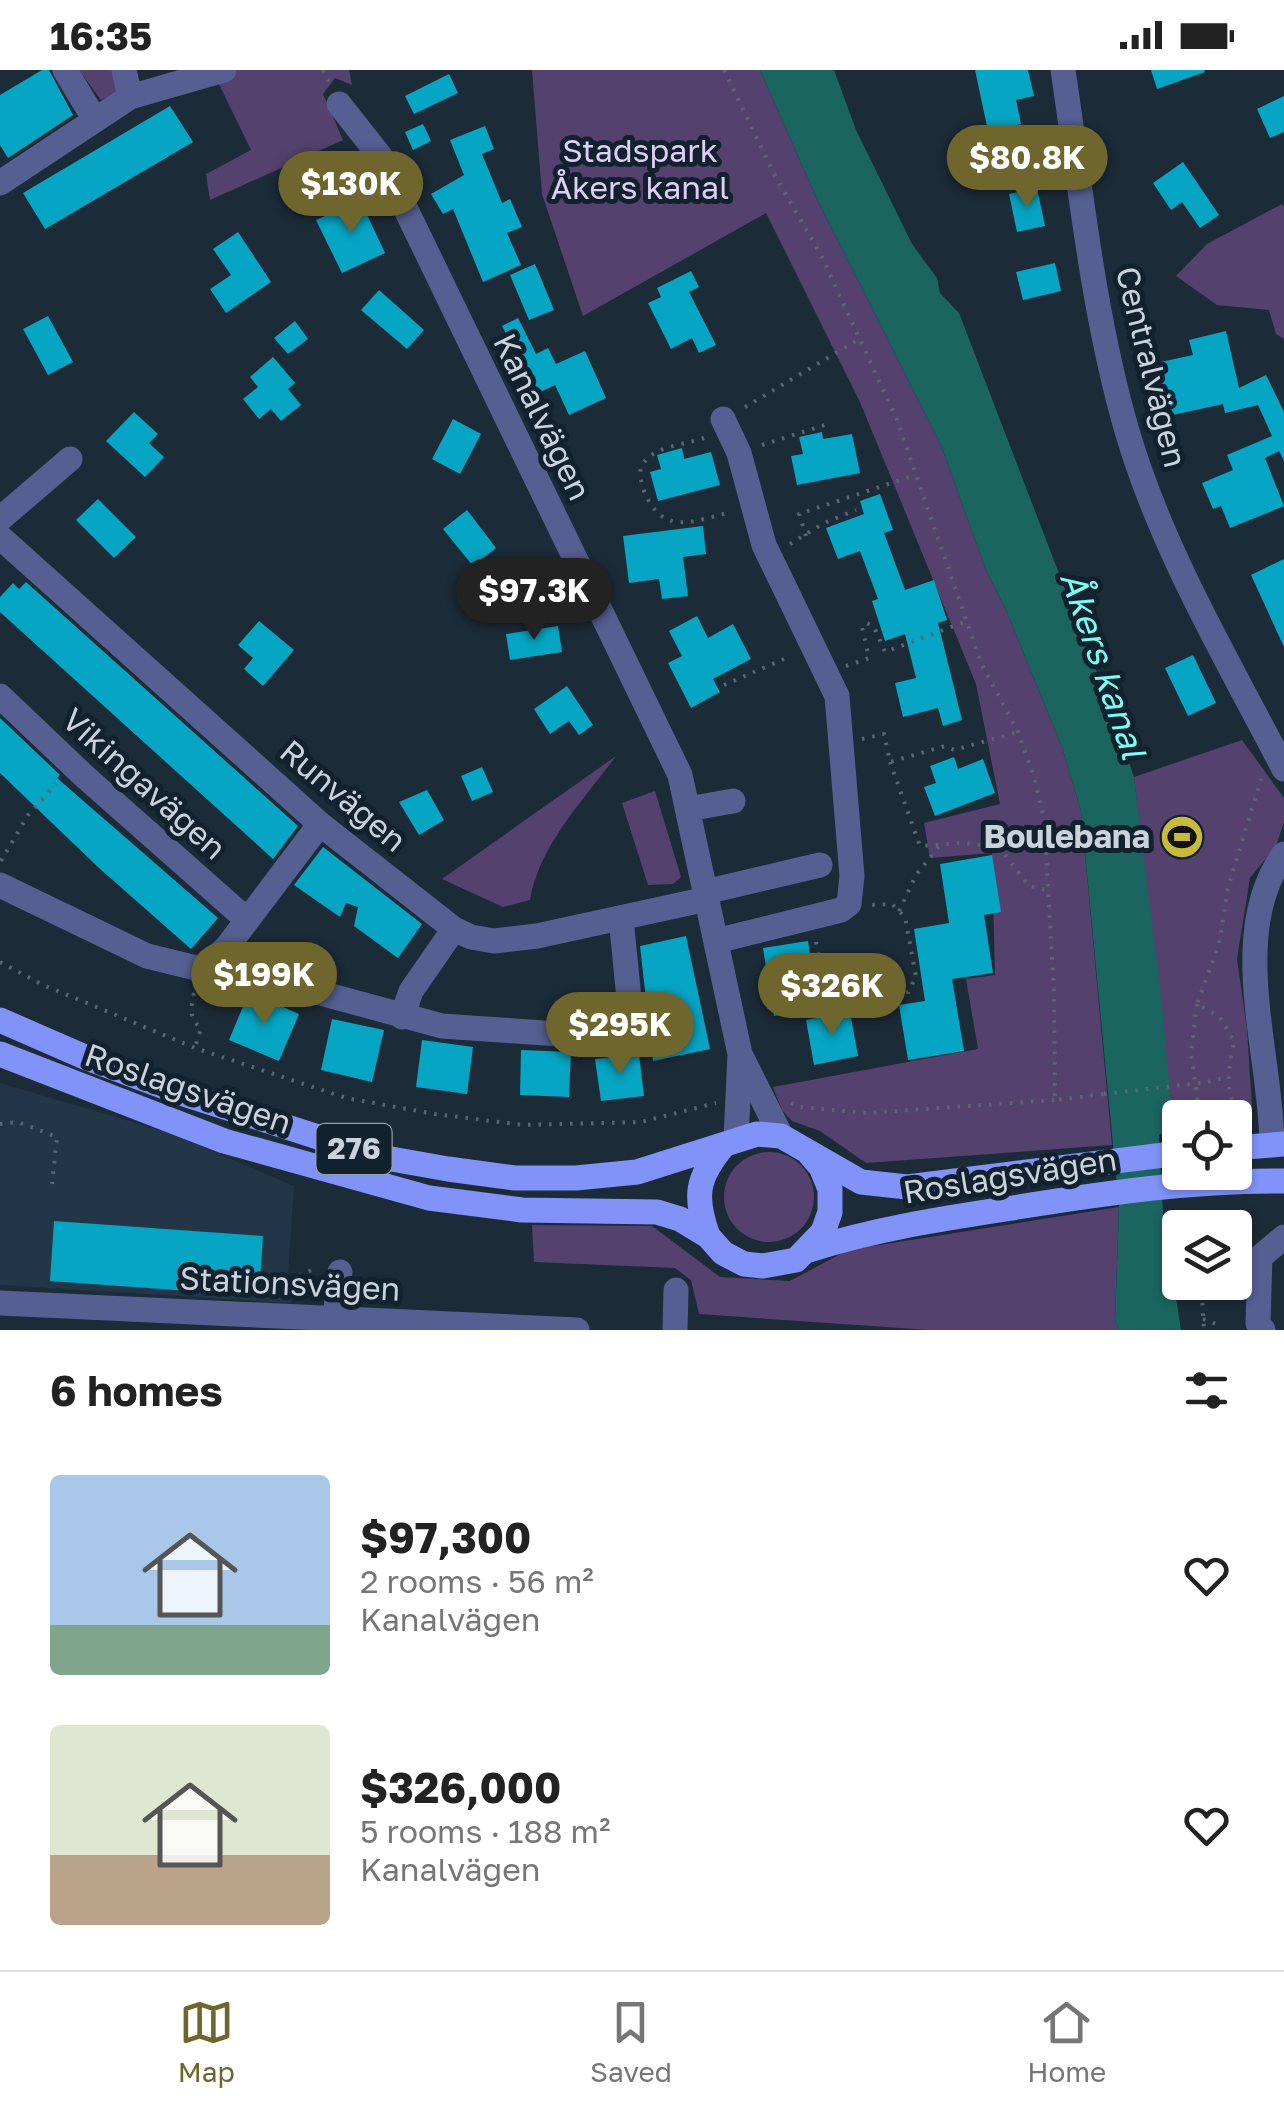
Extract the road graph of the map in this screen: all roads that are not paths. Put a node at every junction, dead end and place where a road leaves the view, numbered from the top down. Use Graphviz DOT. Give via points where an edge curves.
graph roads {
  1 [pos="65,70"];
  2 [pos="124,70"];
  3 [pos="224,70"];
  4 [pos="1063,70"];
  5 [pos="130,97"];
  6 [pos="339,104"];
  7 [pos="96,120"];
  8 [pos="0,183"];
  9 [pos="725,423"];
  10 [pos="70,459"];
  11 [pos="0,519"];
  12 [pos="3,546"];
  13 [pos="0,696"];
  14 [pos="1284,770"];
  15 [pos="732,800"];
  16 [pos="688,810"];
  17 [pos="320,824"];
  18 [pos="1284,854"];
  19 [pos="820,864"];
  20 [pos="0,885"];
  21 [pos="706,895"];
  22 [pos="621,918"];
  23 [pos="246,919"];
  24 [pos="454,929"];
  25 [pos="716,941"];
  26 [pos="203,966"];
  27 [pos="402,1017"];
  28 [pos="0,1020"];
  29 [pos="0,1054"];
  30 [pos="750,1095"];
  31 [pos="792,1141"];
  32 [pos="729,1142"];
  33 [pos="1278,1144"];
  34 [pos="1252,1146"];
  35 [pos="1162,1156"];
  36 [pos="1252,1163"];
  37 [pos="1252,1181"];
  38 [pos="1284,1182"];
  39 [pos="1162,1183"];
  40 [pos="708,1236"];
  41 [pos="1284,1237"];
  42 [pos="808,1250"];
  43 [pos="340,1272"];
  44 [pos="676,1290"];
  45 [pos="0,1304"];
  46 [pos="335,1319"];
  47 [pos="577,1330"];
  48 [pos="676,1330"];
  49 [pos="1262,1330"];
  1 -- 7 [label="street"];
  2 -- 5 [label="street"];
  3 -- 5 [label="street"];
  4 -- 14 [label="street, Centralvägen" via="1104,340 1127,431 1158,521"];
  5 -- 7 [label="street"];
  6 -- 16 [label="street, Kanalvägen" via="380,156 680,775"];
  7 -- 8 [label="street"];
  9 -- 25 [label="street" via="764,545 836,696 852,876 841,910"];
  10 -- 11 [label="street"];
  12 -- 17 [label="street, Runvägen"];
  13 -- 23 [label="street, Vikingavägen"];
  15 -- 16 [label="street"];
  16 -- 21 [label="street, Kanalvägen"];
  17 -- 23 [label="street"];
  17 -- 24 [label="street, Runvägen"];
  18 -- 33 [label="street" via="1270,874 1255,924 1254,964"];
  19 -- 21 [label="street, Runvägen"];
  20 -- 26 [label="street" via="147,956"];
  21 -- 22 [label="street, Runvägen"];
  21 -- 25 [label="street, Kanalvägen"];
  22 -- 24 [label="street, Runvägen" via="494,942"];
  22 -- 27 [label="street" via="633,1039 442,1026"];
  23 -- 26 [label="street"];
  24 -- 27 [label="street" via="411,991"];
  25 -- 30 [label="street, Kanalvägen"];
  26 -- 27 [label="street"];
  28 -- 32 [label="main road, Roslagsvägen / 276" via="198,1098 380,1157 448,1170 515,1178 637,1172"];
  29 -- 40 [label="main road, Roslagsvägen / 276" via="224,1141 429,1198 522,1210 657,1212"];
  30 -- 31 [label="street, Kanalvägen"];
  30 -- 32 [label="street, Kanalvägen"];
  31 -- 32 [label="main road, Roslagsvägen / 276" via="757,1134"];
  31 -- 35 [label="main road, Roslagsvägen" via="862,1182 884,1187"];
  31 -- 42 [label="main road" via="822,1167 830,1188 823,1232"];
  32 -- 40 [label="main road" via="699,1184 698,1208"];
  33 -- 34 [label="main road"];
  33 -- 36 [label="main road"];
  37 -- 38 [label="main road, Roslagsvägen / 276"];
  39 -- 42 [label="main road, Roslagsvägen / 276" via="905,1224"];
  40 -- 42 [label="main road, Roslagsvägen / 276" via="744,1264 782,1264"];
  41 -- 49 [label="street" via="1260,1256"];
  43 -- 46 [label="street"];
  44 -- 48 [label="street"];
  45 -- 46 [label="street, Stationsvägen"];
  46 -- 47 [label="street, Stationsvägen"];
}
